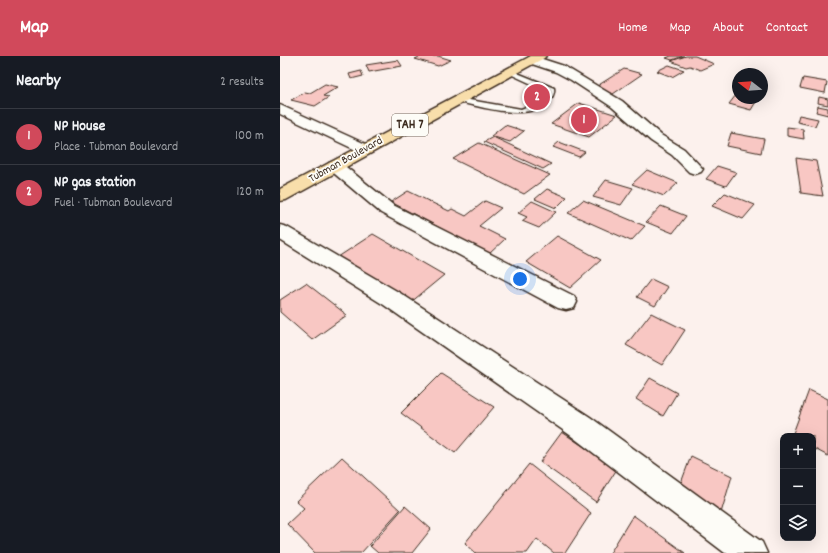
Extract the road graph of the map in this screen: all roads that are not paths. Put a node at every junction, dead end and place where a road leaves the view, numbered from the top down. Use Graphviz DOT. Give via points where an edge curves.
graph roads {
  1 [pos="537,58"];
  2 [pos="510,72"];
  3 [pos="458,100"];
  4 [pos="280,109"];
  5 [pos="365,149"];
  6 [pos="335,166"];
  7 [pos="695,169"];
  8 [pos="280,196"];
  9 [pos="280,231"];
  10 [pos="566,302"];
  11 [pos="751,553"];
  1 -- 2 [label="highway, Tubman Boulevard / TAH 7"];
  1 -- 7 [label="street" via="576,77 617,104 656,138 678,152"];
  2 -- 3 [label="highway, Tubman Boulevard / TAH 7"];
  2 -- 3 [label="lane" via="551,90 551,94 544,102 521,111"];
  3 -- 5 [label="highway, Tubman Boulevard / TAH 7"];
  4 -- 5 [label="street"];
  5 -- 6 [label="highway, Tubman Boulevard / TAH 7"];
  6 -- 8 [label="highway, Tubman Boulevard / TAH 7"];
  6 -- 10 [label="street" via="387,209"];
  9 -- 11 [label="street" via="392,299 580,426"];
}
